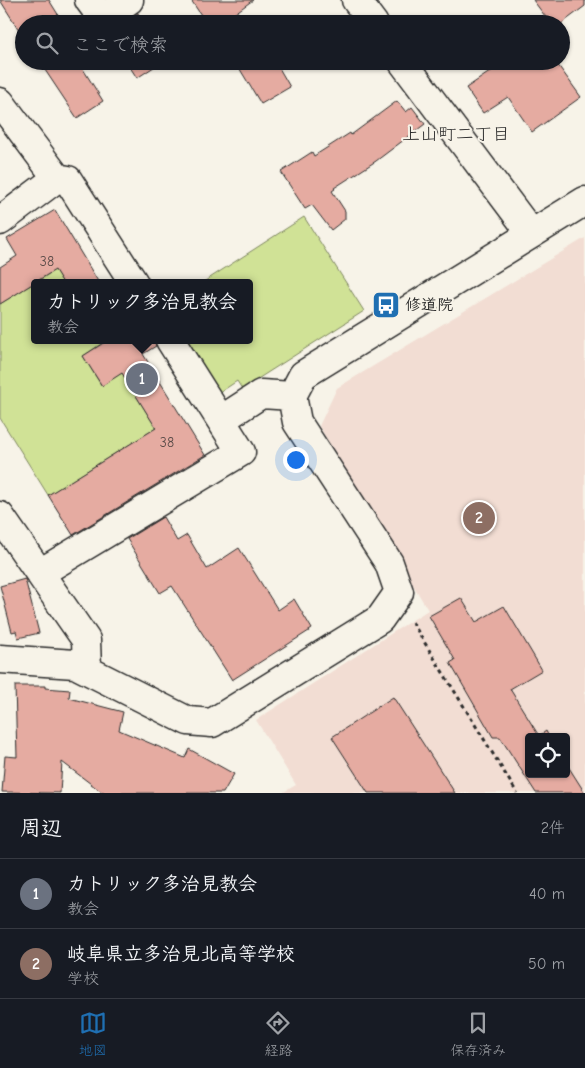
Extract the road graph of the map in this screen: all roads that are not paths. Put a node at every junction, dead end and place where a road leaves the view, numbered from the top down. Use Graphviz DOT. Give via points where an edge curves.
graph roads {
  1 [pos="89,0"];
  2 [pos="129,0"];
  3 [pos="356,0"];
  4 [pos="100,15"];
  5 [pos="108,15"];
  6 [pos="367,15"];
  7 [pos="409,70"];
  8 [pos="0,102"];
  9 [pos="57,178"];
  10 [pos="585,201"];
  11 [pos="0,221"];
  12 [pos="532,232"];
  13 [pos="131,279"];
  14 [pos="173,344"];
  15 [pos="292,396"];
  16 [pos="221,420"];
  17 [pos="0,516"];
  18 [pos="40,574"];
  19 [pos="0,659"];
  20 [pos="87,670"];
  1 -- 4 [label="street"];
  2 -- 5 [label="street"];
  3 -- 6 [label="street"];
  7 -- 12 [label="street"];
  8 -- 9 [label="street"];
  9 -- 11 [label="street"];
  9 -- 13 [label="street" via="68,180"];
  10 -- 12 [label="street"];
  12 -- 15 [label="street" via="303,375"];
  14 -- 16 [label="street"];
  15 -- 16 [label="street" via="261,394"];
  15 -- 20 [label="street" via="297,422 389,563 399,592 391,604 380,618 212,722 188,721"];
  16 -- 18 [label="street" via="241,452"];
  17 -- 18 [label="street"];
  18 -- 20 [label="street" via="86,640"];
  19 -- 20 [label="street" via="75,664"];
}
